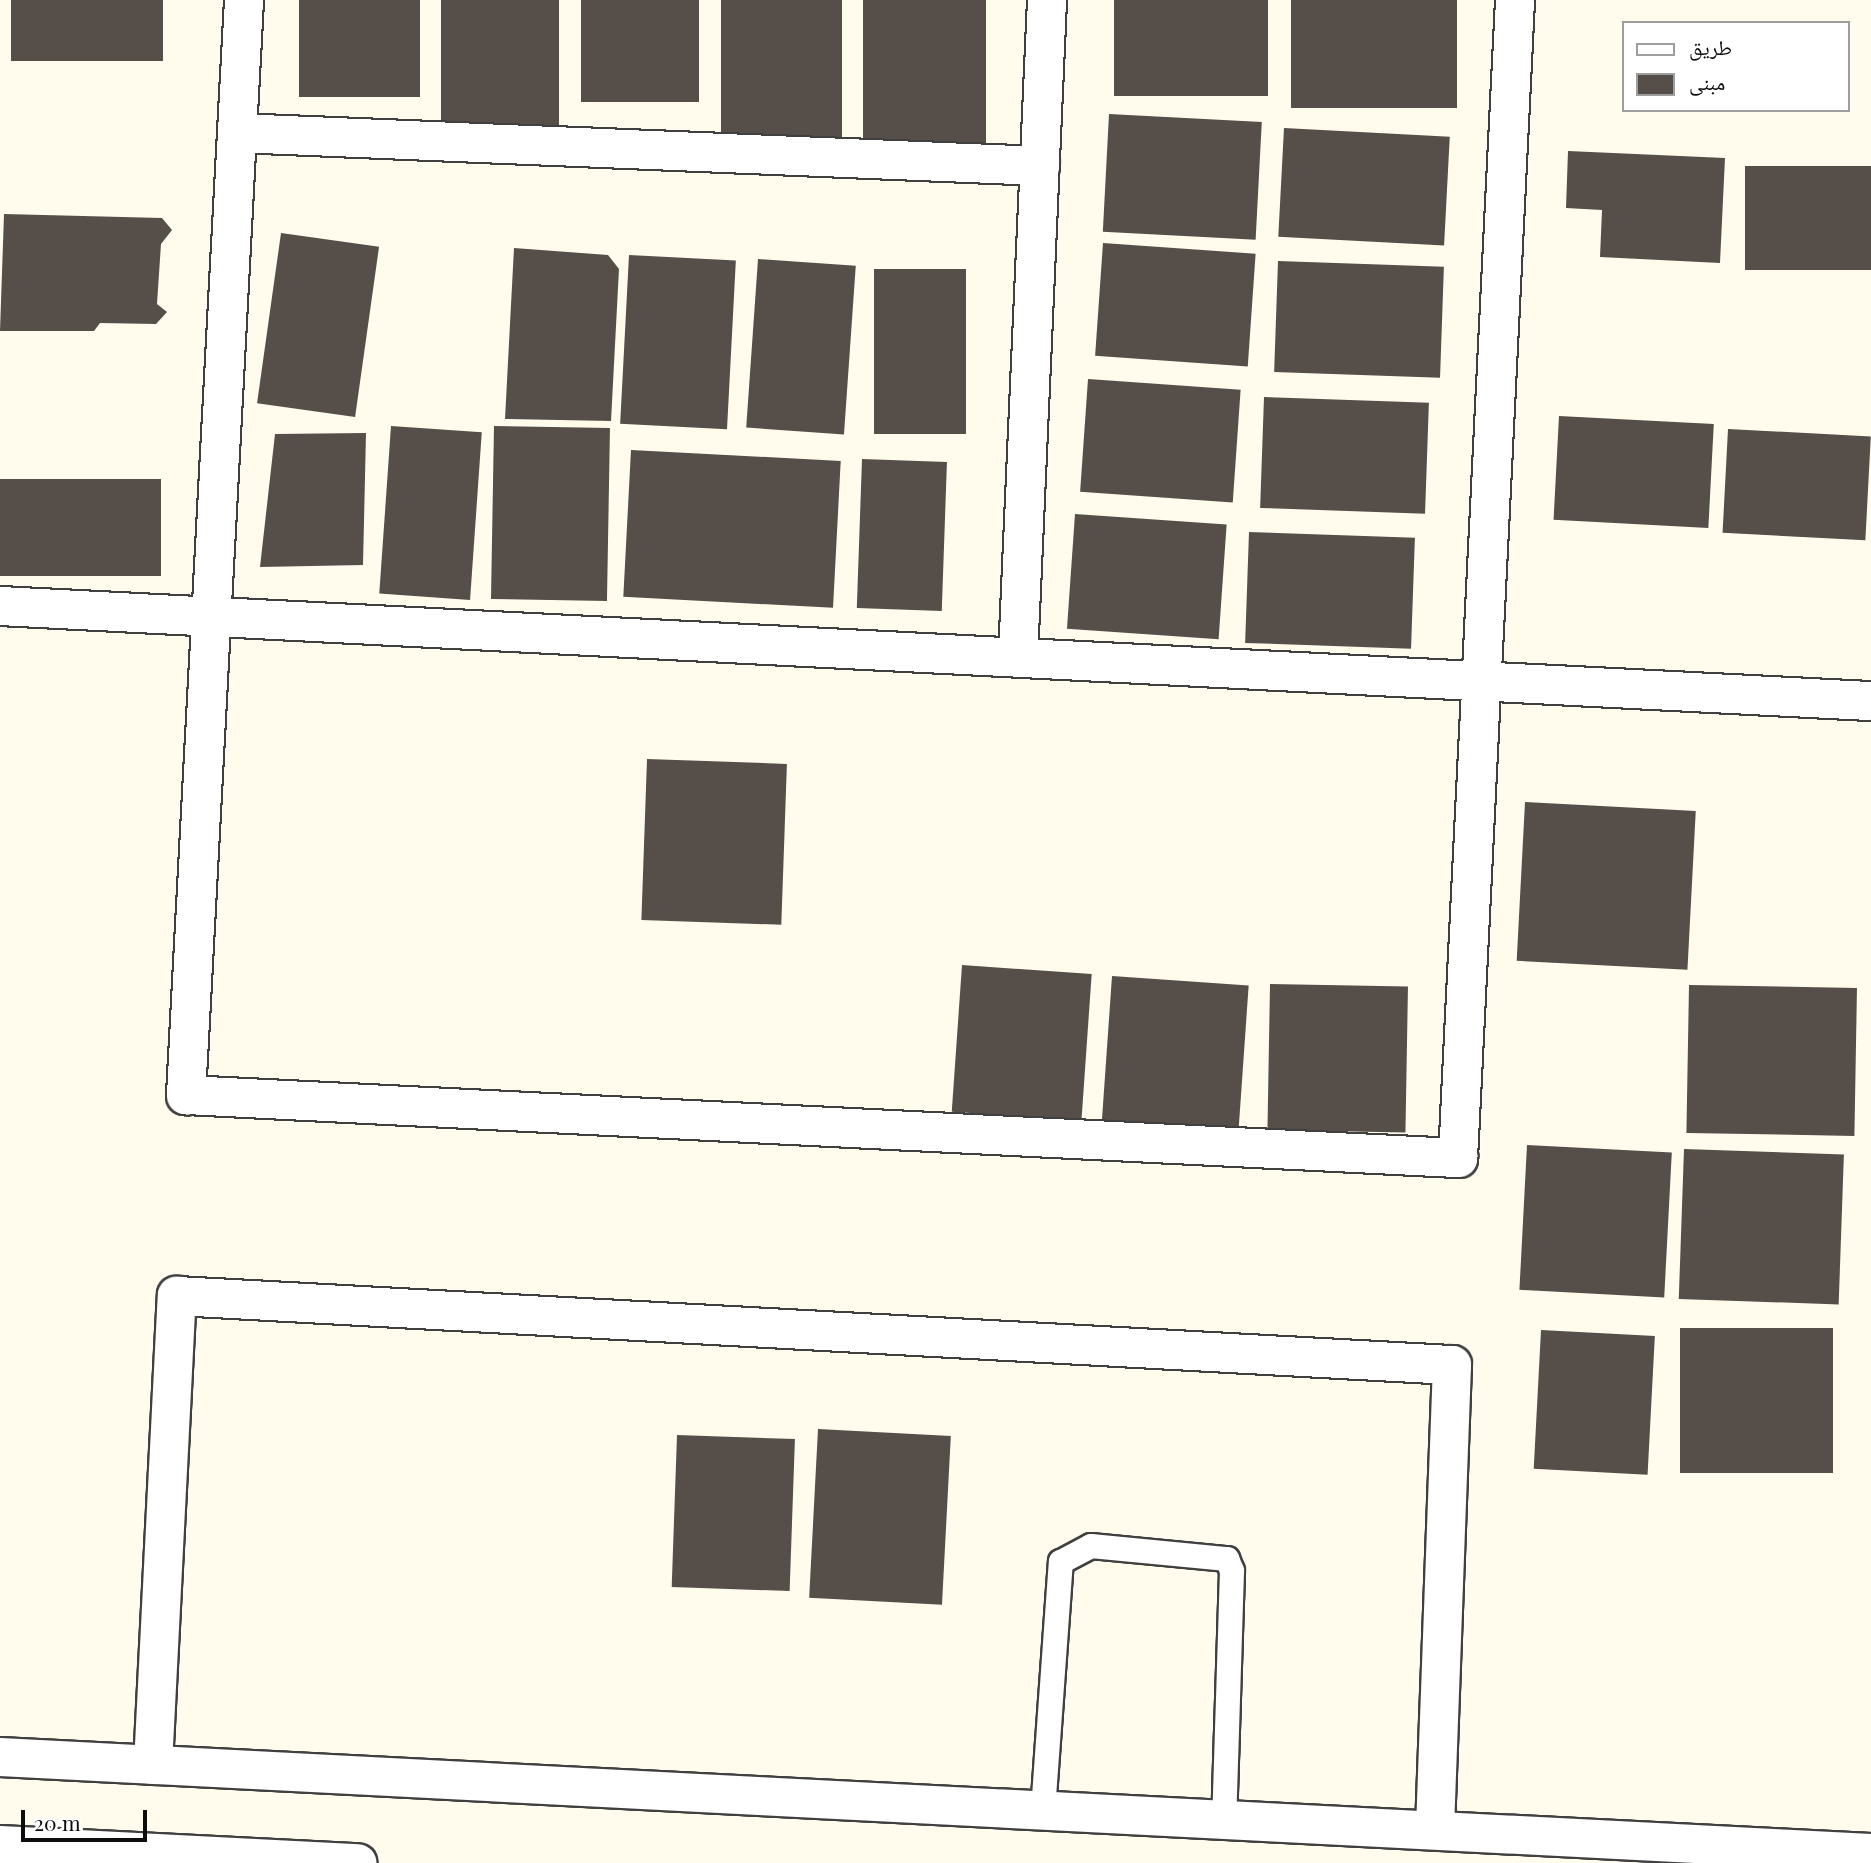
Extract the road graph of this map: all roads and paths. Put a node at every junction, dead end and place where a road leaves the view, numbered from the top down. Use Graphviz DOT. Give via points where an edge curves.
graph roads {
  1 [pos="244,0"];
  2 [pos="1047,0"];
  3 [pos="1515,0"];
  4 [pos="237,133"];
  5 [pos="1040,166"];
  6 [pos="0,606"];
  7 [pos="212,617"];
  8 [pos="1018,657"];
  9 [pos="1481,681"];
  10 [pos="1871,701"];
  11 [pos="0,1757"];
  12 [pos="153,1765"];
  13 [pos="1043,1811"];
  14 [pos="1224,1820"];
  15 [pos="1435,1830"];
  16 [pos="0,1845"];
  17 [pos="1871,1853"];
  18 [pos="358,1863"];
  1 -- 4 [label="street"];
  2 -- 5 [label="street"];
  3 -- 9 [label="street"];
  4 -- 5 [label="street"];
  4 -- 7 [label="street"];
  5 -- 8 [label="street"];
  6 -- 7 [label="street"];
  7 -- 8 [label="street"];
  7 -- 9 [label="street" via="186,1096 1458,1158"];
  8 -- 9 [label="street"];
  9 -- 10 [label="street"];
  11 -- 12 [label="street"];
  12 -- 13 [label="street"];
  12 -- 15 [label="street" via="177,1296 1452,1365"];
  13 -- 14 [label="street"];
  13 -- 14 [label="lane" via="1061,1562 1091,1545 1227,1559 1232,1571"];
  14 -- 15 [label="street"];
  15 -- 17 [label="street"];
  16 -- 18 [label="street"];
}
